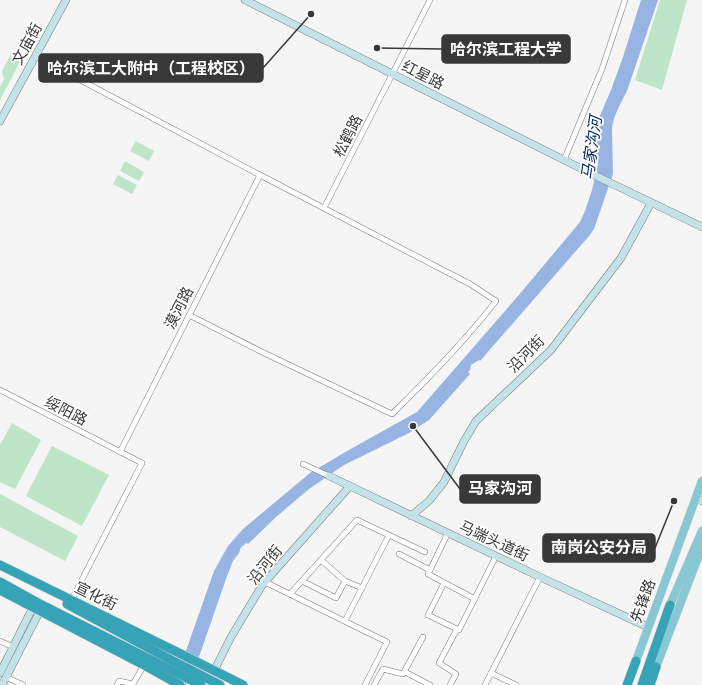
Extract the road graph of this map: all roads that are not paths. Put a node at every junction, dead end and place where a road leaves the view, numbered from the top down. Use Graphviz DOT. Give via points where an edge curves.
graph roads {
  1 [pos="66,0"];
  2 [pos="244,0"];
  3 [pos="430,0"];
  4 [pos="625,0"];
  5 [pos="35,56"];
  6 [pos="392,74"];
  7 [pos="0,121"];
  8 [pos="564,160"];
  9 [pos="260,175"];
  10 [pos="651,203"];
  11 [pos="324,208"];
  12 [pos="702,227"];
  13 [pos="189,315"];
  14 [pos="0,390"];
  15 [pos="120,452"];
  16 [pos="303,464"];
  17 [pos="329,476"];
  18 [pos="702,481"];
  19 [pos="350,486"];
  20 [pos="699,500"];
  21 [pos="411,516"];
  22 [pos="702,531"];
  23 [pos="448,533"];
  24 [pos="389,535"];
  25 [pos="702,542"];
  26 [pos="425,552"];
  27 [pos="399,554"];
  28 [pos="496,556"];
  29 [pos="321,560"];
  30 [pos="0,565"];
  31 [pos="430,570"];
  32 [pos="0,571"];
  33 [pos="540,577"];
  34 [pos="302,581"];
  35 [pos="345,581"];
  36 [pos="265,582"];
  37 [pos="444,583"];
  38 [pos="0,588"];
  39 [pos="362,588"];
  40 [pos="290,594"];
  41 [pos="51,596"];
  42 [pos="475,599"];
  43 [pos="70,602"];
  44 [pos="670,605"];
  45 [pos="37,607"];
  46 [pos="345,622"];
  47 [pos="648,626"];
  48 [pos="457,629"];
  49 [pos="423,637"];
  50 [pos="0,641"];
  51 [pos="13,647"];
  52 [pos="636,661"];
  53 [pos="144,665"];
  54 [pos="171,665"];
  55 [pos="656,667"];
  56 [pos="214,671"];
  57 [pos="405,672"];
  58 [pos="491,672"];
  59 [pos="3,675"];
  60 [pos="643,682"];
  61 [pos="2,685"];
  62 [pos="23,685"];
  63 [pos="117,685"];
  64 [pos="180,685"];
  65 [pos="201,685"];
  66 [pos="220,685"];
  67 [pos="243,685"];
  68 [pos="365,685"];
  69 [pos="374,685"];
  70 [pos="430,685"];
  71 [pos="450,685"];
  72 [pos="485,685"];
  73 [pos="516,685"];
  74 [pos="627,685"];
  75 [pos="650,685"];
  1 -- 5 [label="street, 文庙街"];
  2 -- 6 [label="street, 红星路"];
  3 -- 6 [label="street, 松鹤路"];
  4 -- 8 [label="street" via="602,69"];
  5 -- 7 [label="street, 文庙街"];
  5 -- 9 [label="street"];
  6 -- 8 [label="street, 红星路"];
  6 -- 11 [label="street, 松鹤路"];
  8 -- 10 [label="street, 红星路"];
  9 -- 11 [label="street"];
  9 -- 13 [label="street, 漠河路"];
  10 -- 12 [label="street, 红星路"];
  10 -- 21 [label="street, 沿河街" via="621,258 550,350 476,421 444,482 429,501"];
  11 -- 13 [label="street" via="470,284 496,301 474,329 392,414"];
  13 -- 15 [label="street, 漠河路"];
  14 -- 15 [label="street, 绥阳路"];
  15 -- 43 [label="street, 绥阳路" via="142,463"];
  16 -- 17 [label="street"];
  17 -- 19 [label="street, 马端头道街"];
  18 -- 20 [label="main road, 先锋路"];
  19 -- 21 [label="street, 马端头道街"];
  19 -- 36 [label="street, 沿河街"];
  20 -- 47 [label="main road, 先锋路"];
  21 -- 23 [label="street, 马端头道街"];
  22 -- 44 [label="main road"];
  23 -- 28 [label="street, 马端头道街"];
  23 -- 31 [label="street"];
  24 -- 26 [label="street"];
  24 -- 29 [label="street" via="357,520"];
  24 -- 39 [label="street"];
  25 -- 55 [label="main road"];
  27 -- 31 [label="street"];
  28 -- 33 [label="street, 马端头道街"];
  28 -- 42 [label="street"];
  29 -- 34 [label="street"];
  29 -- 35 [label="street"];
  30 -- 41 [label="highway"];
  30 -- 43 [label="highway, 宣化街"];
  31 -- 37 [label="street" via="428,574"];
  32 -- 41 [label="highway"];
  33 -- 47 [label="street, 马端头道街"];
  33 -- 58 [label="street"];
  34 -- 35 [label="street" via="336,598"];
  34 -- 40 [label="street"];
  35 -- 39 [label="street"];
  36 -- 40 [label="street"];
  36 -- 56 [label="street, 沿河街"];
  37 -- 42 [label="street"];
  37 -- 48 [label="street" via="428,614"];
  38 -- 45 [label="highway"];
  39 -- 46 [label="street"];
  40 -- 46 [label="street"];
  41 -- 43 [label="highway"];
  42 -- 48 [label="street" via="459,630"];
  43 -- 54 [label="highway"];
  43 -- 56 [label="highway, 宣化街"];
  44 -- 60 [label="highway"];
  45 -- 51 [label="street"];
  45 -- 53 [label="highway"];
  45 -- 54 [label="highway"];
  45 -- 59 [label="street"];
  46 -- 68 [label="street" via="387,642"];
  47 -- 52 [label="main road, 先锋路"];
  48 -- 71 [label="street" via="439,663 456,674"];
  49 -- 57 [label="street"];
  50 -- 51 [label="street"];
  51 -- 59 [label="street"];
  52 -- 74 [label="highway, 先锋路"];
  53 -- 63 [label="street" via="133,684 119,681"];
  53 -- 64 [label="highway"];
  54 -- 65 [label="highway"];
  54 -- 66 [label="highway"];
  55 -- 75 [label="highway"];
  56 -- 67 [label="highway"];
  57 -- 69 [label="street" via="403,674 383,669"];
  57 -- 70 [label="street"];
  58 -- 72 [label="street"];
  58 -- 73 [label="street"];
  59 -- 61 [label="street"];
  59 -- 62 [label="street"];
}
